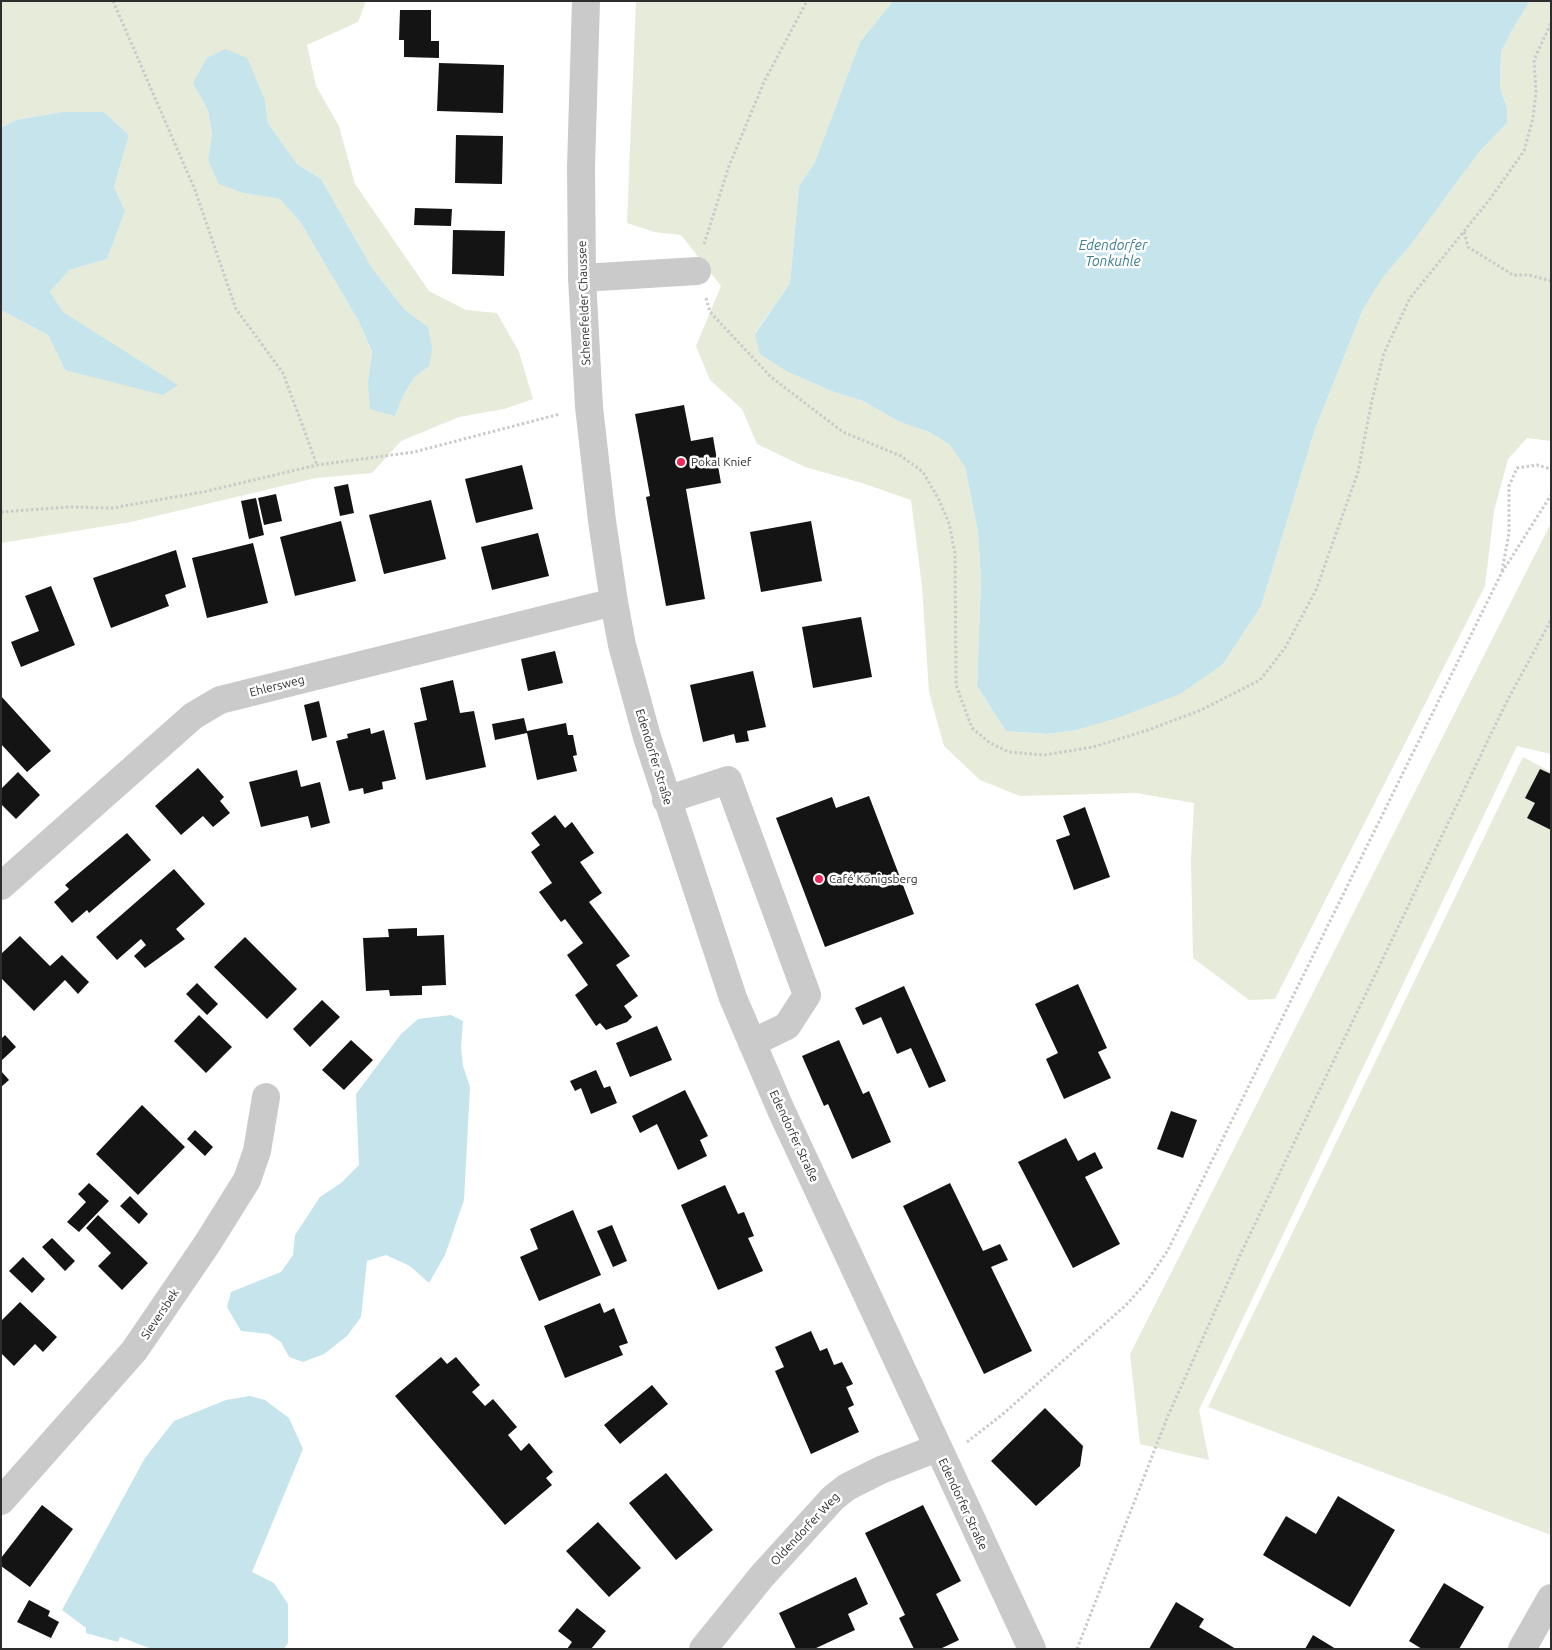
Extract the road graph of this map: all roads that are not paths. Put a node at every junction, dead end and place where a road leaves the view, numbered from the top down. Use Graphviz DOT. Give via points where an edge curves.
graph roads {
  1 [pos="586,1"];
  2 [pos="697,271"];
  3 [pos="582,278"];
  4 [pos="614,602"];
  5 [pos="666,800"];
  6 [pos="1,886"];
  7 [pos="752,1043"];
  8 [pos="266,1097"];
  9 [pos="940,1454"];
  10 [pos="1,1501"];
  11 [pos="1551,1598"];
  12 [pos="703,1649"];
  13 [pos="1032,1649"];
  14 [pos="1522,1649"];
  1 -- 3 [label="street, Schenefelder Chaussee" via="581,167"];
  2 -- 3 [label="street"];
  3 -- 4 [label="street, Schenefelder Chaussee" via="588,407"];
  4 -- 5 [label="street, Edendorfer Straße" via="622,645"];
  4 -- 6 [label="street, Ehlersweg" via="220,700 193,716"];
  5 -- 7 [label="street, Edendorfer Straße" via="733,998"];
  5 -- 7 [label="street" via="728,780 807,995 787,1026"];
  7 -- 9 [label="street, Edendorfer Straße"];
  8 -- 10 [label="street, Sieversbek" via="257,1151 247,1180 202,1251 134,1351"];
  9 -- 12 [label="street, Oldendorfer Weg" via="880,1470 846,1487 762,1576"];
  9 -- 13 [label="street, Edendorfer Straße"];
  11 -- 14 [label="street"];
}
